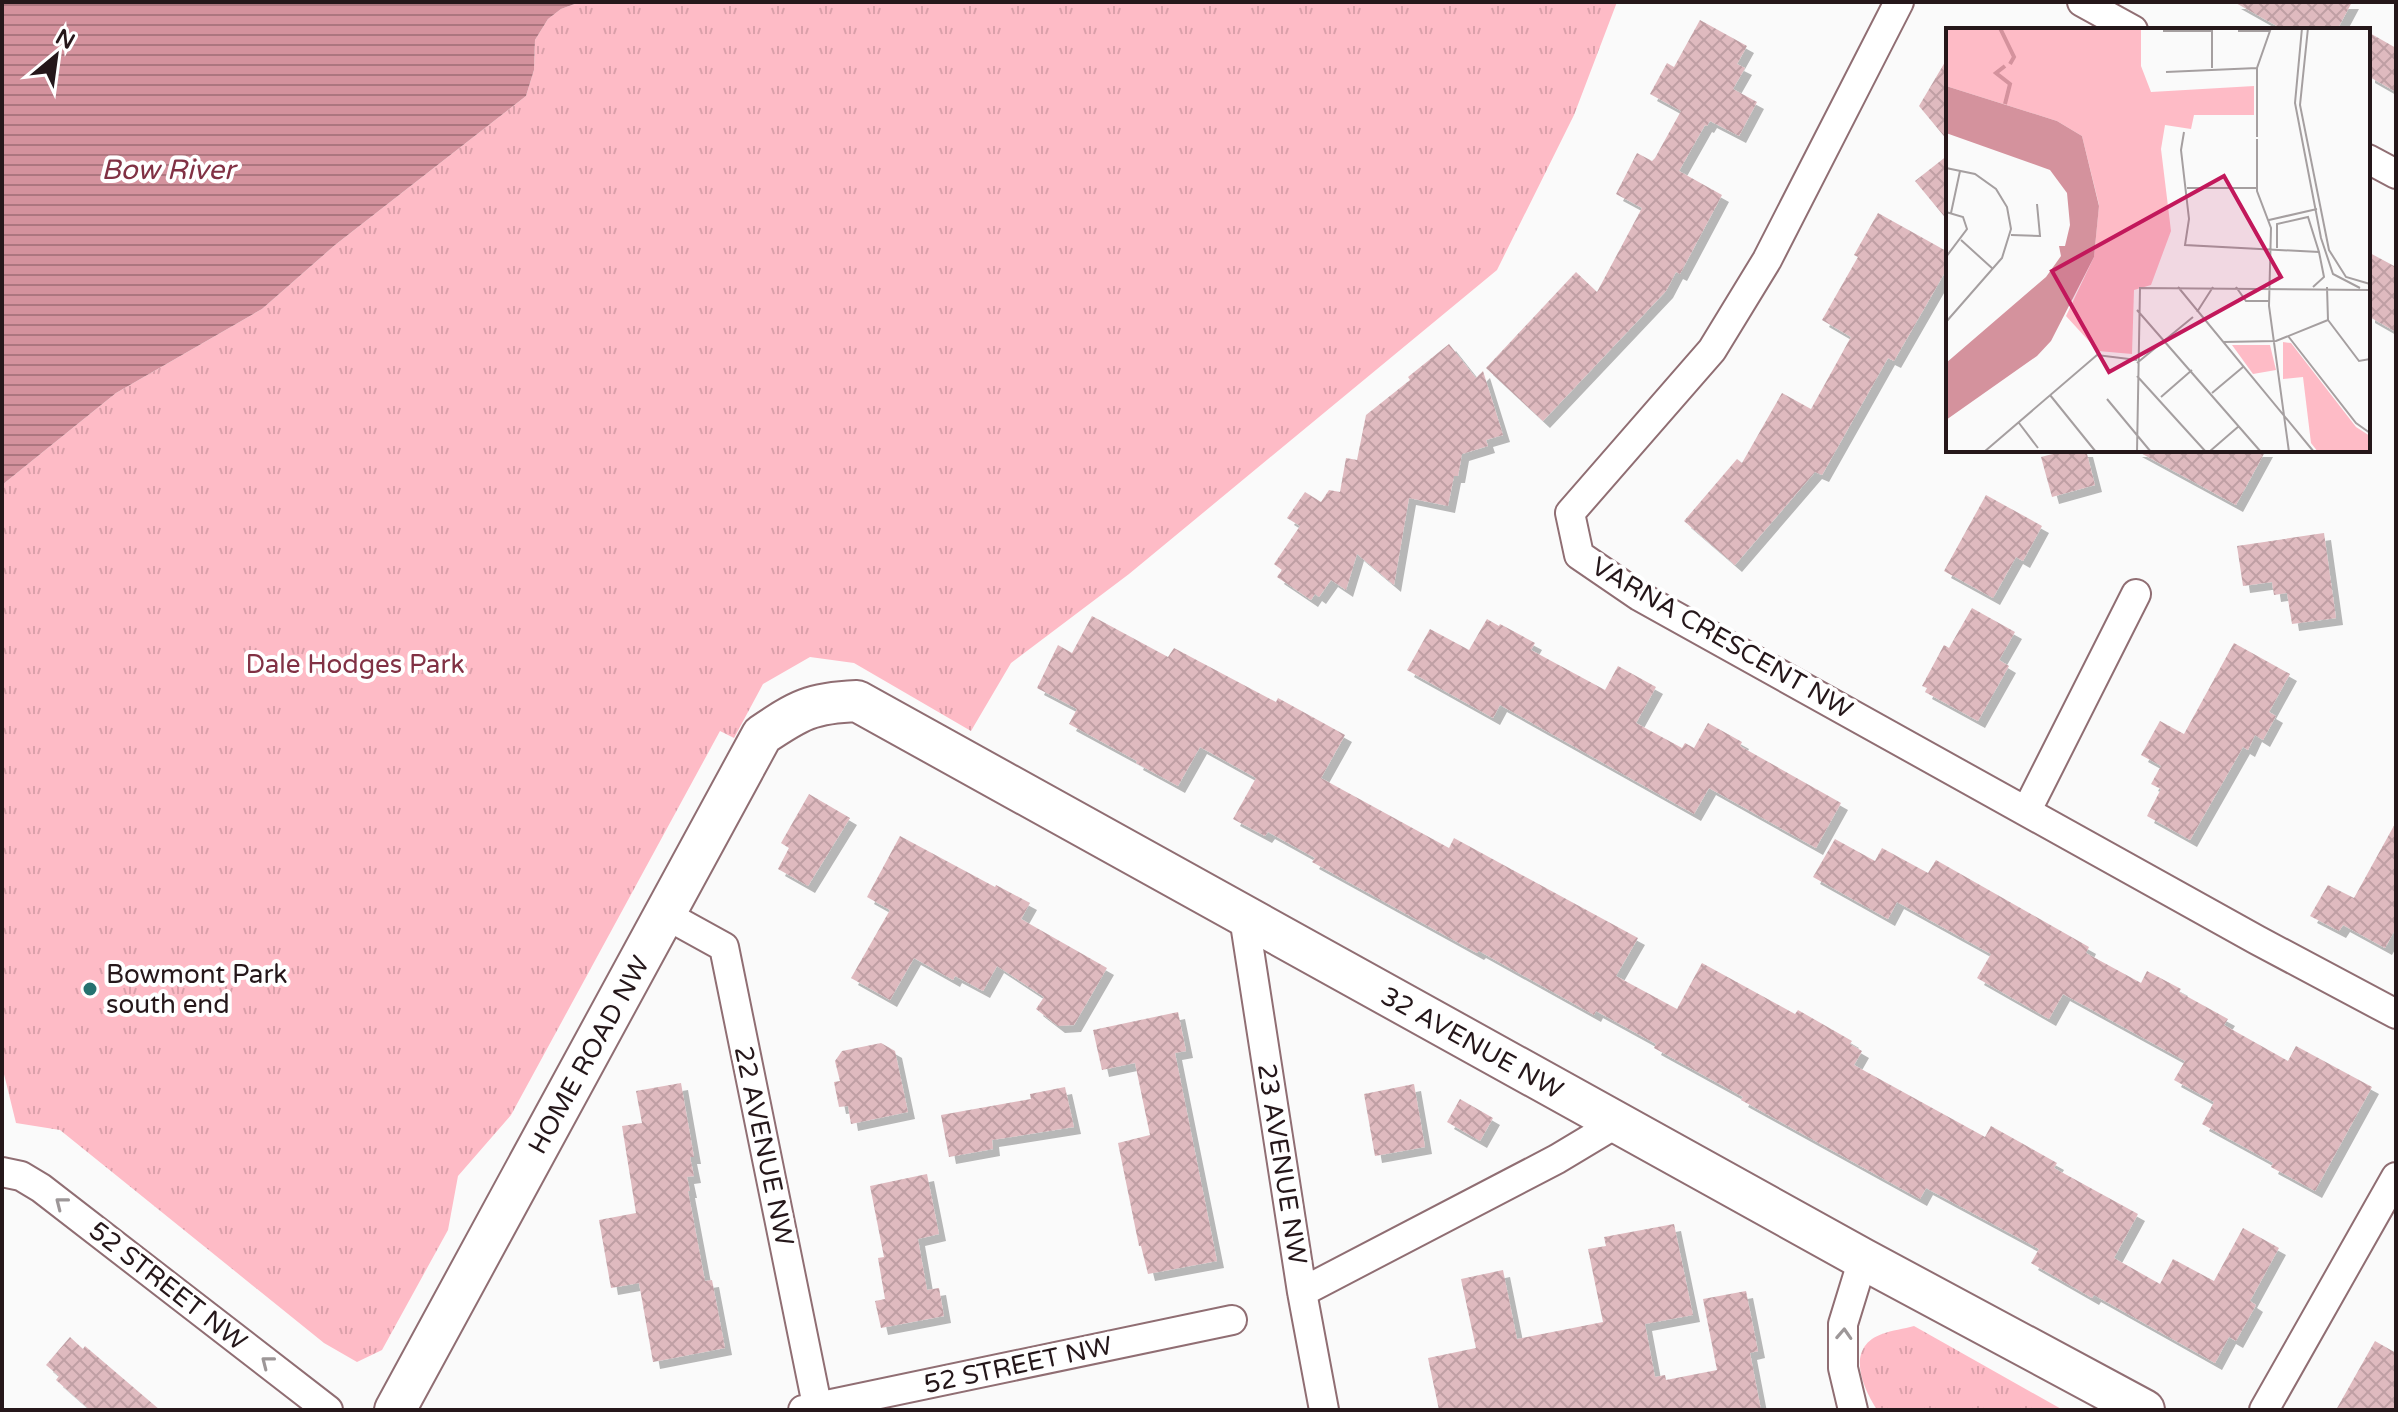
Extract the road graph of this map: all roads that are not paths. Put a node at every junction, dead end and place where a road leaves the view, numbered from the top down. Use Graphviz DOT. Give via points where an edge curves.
graph roads {
  1 [pos="1899,2"];
  2 [pos="2082,2"];
  3 [pos="2129,28"];
  4 [pos="2370,160"];
  5 [pos="2396,174"];
  6 [pos="2136,594"];
  7 [pos="796,712"];
  8 [pos="2027,810"];
  9 [pos="666,915"];
  10 [pos="1244,917"];
  11 [pos="2396,1014"];
  12 [pos="1617,1123"];
  13 [pos="2,1172"];
  14 [pos="2396,1177"];
  15 [pos="1863,1259"];
  16 [pos="1302,1292"];
  17 [pos="1232,1320"];
  18 [pos="813,1409"];
  19 [pos="328,1410"];
  20 [pos="395,1410"];
  21 [pos="1324,1410"];
  22 [pos="1853,1410"];
  23 [pos="2144,1410"];
  24 [pos="2264,1410"];
  1 -- 8 [label="street, VARNA CRESCENT NW" via="1767,260 1712,350 1570,513 1579,555 1639,596"];
  2 -- 3 [label="street"];
  4 -- 5 [label="street"];
  6 -- 8 [label="street"];
  7 -- 9 [label="street, HOME ROAD NW" via="762,735"];
  7 -- 10 [label="street, 32 AVENUE NW" via="827,702 857,701"];
  8 -- 11 [label="street, VARNA CRESCENT NW"];
  9 -- 18 [label="street, 22 AVENUE NW" via="724,947"];
  9 -- 20 [label="street, HOME ROAD NW"];
  10 -- 12 [label="street, 32 AVENUE NW"];
  10 -- 16 [label="street, 23 AVENUE NW"];
  12 -- 15 [label="street, 32 AVENUE NW"];
  12 -- 16 [label="street"];
  19 -- 13 [label="street, 52 STREET NW, one-way" via="41,1188"];
  14 -- 24 [label="street"];
  22 -- 15 [label="street, one-way" via="1843,1368 1843,1324"];
  15 -- 23 [label="street, 32 AVENUE NW"];
  16 -- 21 [label="street, 23 AVENUE NW"];
  17 -- 18 [label="street, 52 STREET NW"];
}
